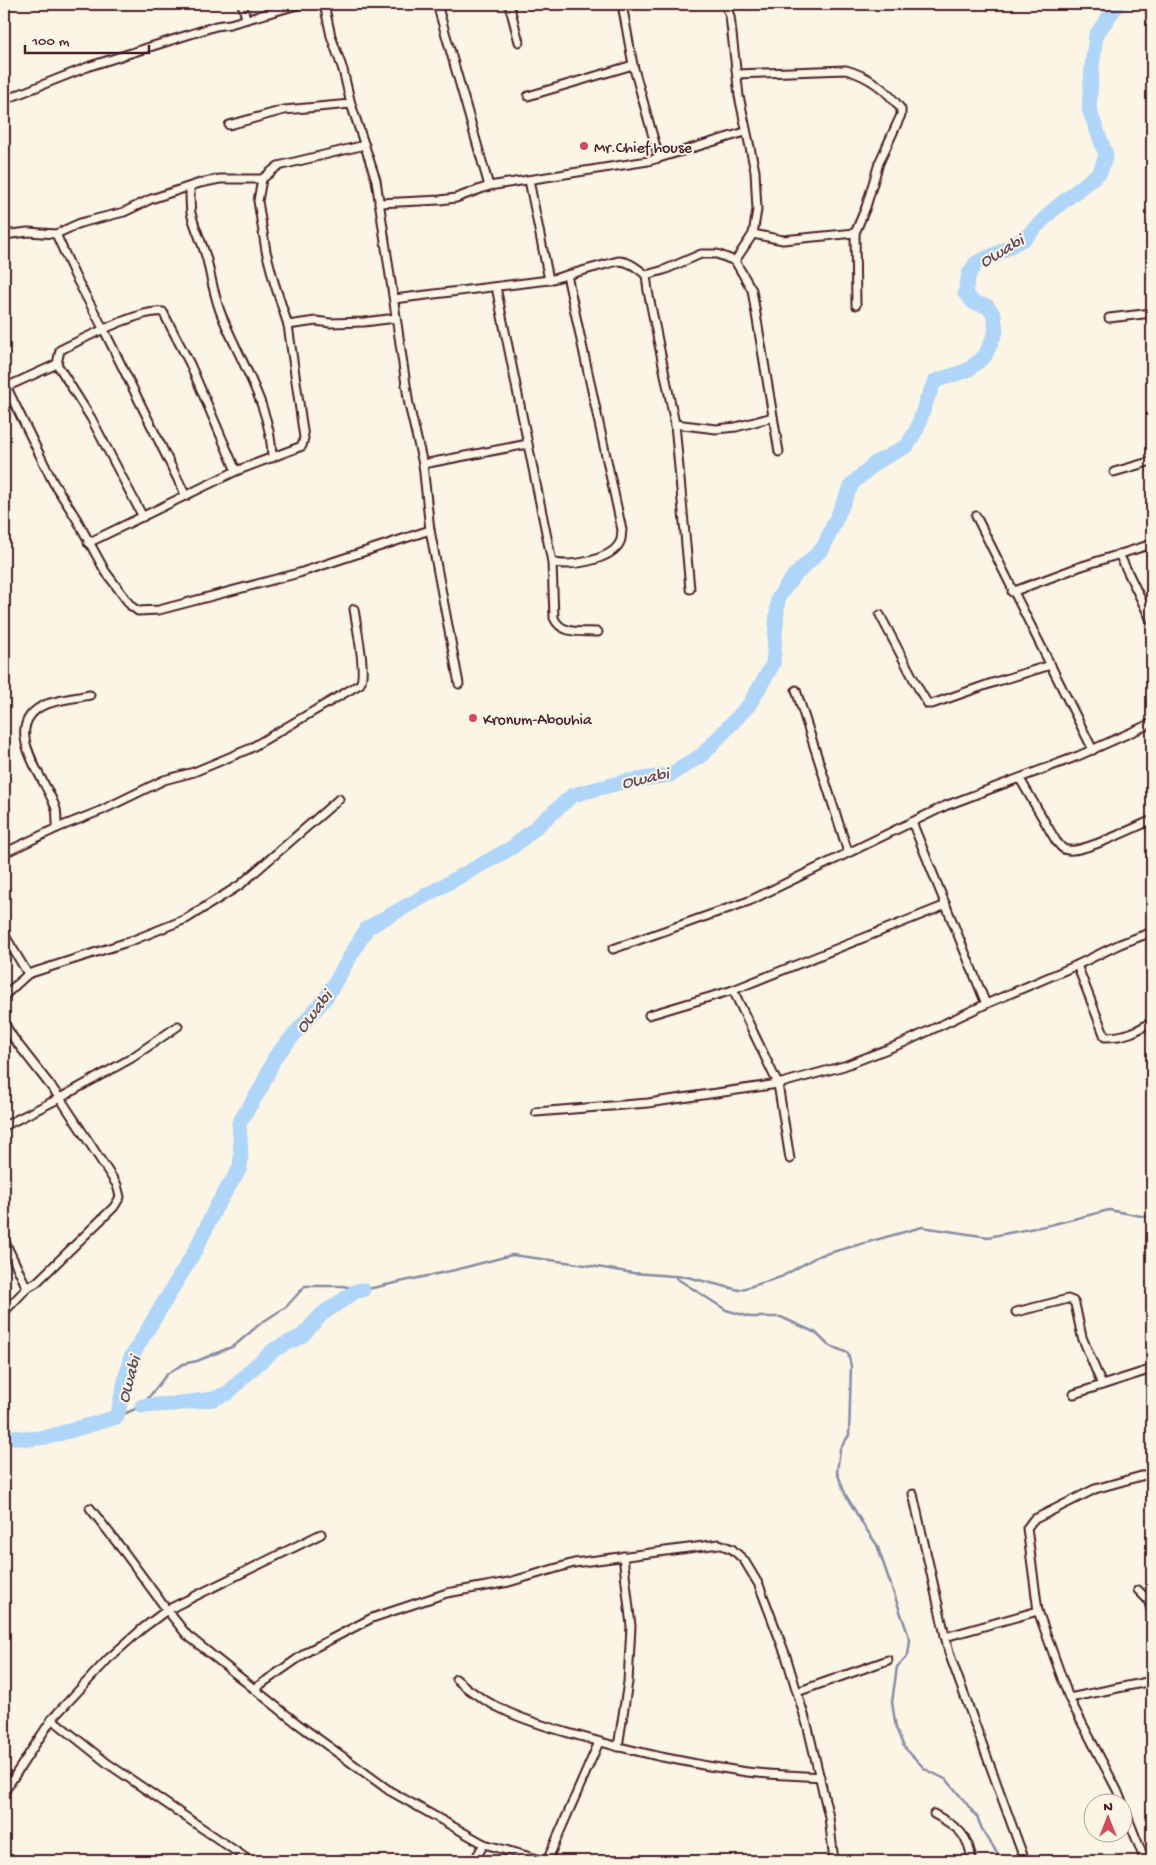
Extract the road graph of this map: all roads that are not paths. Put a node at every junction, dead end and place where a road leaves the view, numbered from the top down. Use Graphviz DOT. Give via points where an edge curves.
graph roads {
  1 [pos="242,4"];
  2 [pos="301,4"];
  3 [pos="324,4"];
  4 [pos="437,4"];
  5 [pos="509,4"];
  6 [pos="622,4"];
  7 [pos="725,4"];
  8 [pos="246,18"];
  9 [pos="519,42"];
  10 [pos="633,66"];
  11 [pos="737,74"];
  12 [pos="528,96"];
  13 [pos="4,100"];
  14 [pos="352,104"];
  15 [pos="229,125"];
  16 [pos="745,132"];
  17 [pos="365,145"];
  18 [pos="659,158"];
  19 [pos="262,179"];
  20 [pos="529,180"];
  21 [pos="489,186"];
  22 [pos="190,187"];
  23 [pos="379,203"];
  24 [pos="855,233"];
  25 [pos="56,234"];
  26 [pos="753,234"];
  27 [pos="4,235"];
  28 [pos="735,262"];
  29 [pos="567,274"];
  30 [pos="646,275"];
  31 [pos="549,280"];
  32 [pos="496,287"];
  33 [pos="394,299"];
  34 [pos="856,304"];
  35 [pos="1152,313"];
  36 [pos="396,318"];
  37 [pos="1109,318"];
  38 [pos="288,324"];
  39 [pos="104,330"];
  40 [pos="57,364"];
  41 [pos="5,384"];
  42 [pos="773,417"];
  43 [pos="675,424"];
  44 [pos="528,444"];
  45 [pos="779,452"];
  46 [pos="272,458"];
  47 [pos="1152,460"];
  48 [pos="423,464"];
  49 [pos="236,472"];
  50 [pos="1114,472"];
  51 [pos="186,496"];
  52 [pos="143,516"];
  53 [pos="976,516"];
  54 [pos="430,530"];
  55 [pos="88,543"];
  56 [pos="1152,544"];
  57 [pos="1119,554"];
  58 [pos="552,562"];
  59 [pos="690,588"];
  60 [pos="1012,592"];
  61 [pos="354,610"];
  62 [pos="880,615"];
  63 [pos="1152,622"];
  64 [pos="598,632"];
  65 [pos="1051,666"];
  66 [pos="459,684"];
  67 [pos="796,690"];
  68 [pos="90,695"];
  69 [pos="1152,723"];
  70 [pos="1093,750"];
  71 [pos="1020,779"];
  72 [pos="338,799"];
  73 [pos="1152,820"];
  74 [pos="912,822"];
  75 [pos="57,828"];
  76 [pos="848,852"];
  77 [pos="4,853"];
  78 [pos="946,905"];
  79 [pos="1152,932"];
  80 [pos="4,934"];
  81 [pos="613,949"];
  82 [pos="1078,965"];
  83 [pos="28,974"];
  84 [pos="733,990"];
  85 [pos="4,999"];
  86 [pos="986,1004"];
  87 [pos="649,1015"];
  88 [pos="1152,1021"];
  89 [pos="4,1024"];
  90 [pos="178,1026"];
  91 [pos="778,1084"];
  92 [pos="60,1098"];
  93 [pos="536,1112"];
  94 [pos="4,1126"];
  95 [pos="790,1159"];
  96 [pos="4,1240"];
  97 [pos="27,1288"];
  98 [pos="4,1312"];
  99 [pos="1016,1312"];
  100 [pos="1152,1369"];
  101 [pos="1102,1385"];
  102 [pos="1074,1394"];
  103 [pos="1152,1473"];
  104 [pos="913,1494"];
  105 [pos="90,1508"];
  106 [pos="321,1534"];
  107 [pos="623,1556"];
  108 [pos="1138,1590"];
  109 [pos="167,1610"];
  110 [pos="1038,1611"];
  111 [pos="1152,1612"];
  112 [pos="945,1637"];
  113 [pos="888,1660"];
  114 [pos="456,1679"];
  115 [pos="1152,1681"];
  116 [pos="254,1689"];
  117 [pos="797,1692"];
  118 [pos="1069,1698"];
  119 [pos="52,1719"];
  120 [pos="599,1742"];
  121 [pos="618,1747"];
  122 [pos="820,1777"];
  123 [pos="4,1792"];
  124 [pos="1118,1792"];
  125 [pos="934,1814"];
  126 [pos="1134,1833"];
  127 [pos="484,1844"];
  128 [pos="250,1861"];
  129 [pos="474,1861"];
  130 [pos="546,1861"];
  131 [pos="834,1861"];
  132 [pos="972,1861"];
  133 [pos="1025,1861"];
  134 [pos="1145,1861"];
  1 -- 8 [label="street"];
  2 -- 8 [label="street"];
  3 -- 14 [label="street"];
  4 -- 21 [label="street"];
  5 -- 9 [label="street"];
  6 -- 10 [label="street"];
  7 -- 11 [label="street" via="730,16"];
  8 -- 13 [label="street" via="90,66"];
  10 -- 12 [label="street"];
  10 -- 18 [label="street"];
  11 -- 16 [label="street"];
  11 -- 24 [label="street" via="846,70 876,84 899,107 902,112 879,163"];
  14 -- 15 [label="street" via="284,110"];
  14 -- 17 [label="street"];
  16 -- 18 [label="street"];
  16 -- 26 [label="street" via="755,171 757,210"];
  17 -- 19 [label="street" via="278,166"];
  17 -- 23 [label="street"];
  18 -- 20 [label="street"];
  19 -- 22 [label="street" via="220,179"];
  19 -- 38 [label="street" via="258,200 266,251"];
  20 -- 21 [label="street"];
  20 -- 31 [label="street"];
  21 -- 23 [label="street" via="456,198"];
  22 -- 25 [label="street"];
  22 -- 46 [label="street" via="191,212 212,286 266,421"];
  23 -- 33 [label="street"];
  24 -- 26 [label="street" via="784,240"];
  24 -- 34 [label="street"];
  25 -- 27 [label="street" via="28,232"];
  25 -- 39 [label="street"];
  26 -- 28 [label="street"];
  28 -- 30 [label="street" via="717,254 701,254"];
  28 -- 42 [label="street" via="752,290"];
  29 -- 30 [label="street" via="624,261"];
  29 -- 31 [label="street"];
  29 -- 58 [label="street" via="622,530 615,549 599,558 574,564"];
  30 -- 43 [label="street"];
  31 -- 32 [label="street"];
  32 -- 33 [label="street"];
  32 -- 44 [label="street"];
  33 -- 36 [label="street"];
  35 -- 37 [label="street"];
  36 -- 38 [label="street"];
  36 -- 48 [label="street" via="409,404"];
  38 -- 46 [label="street" via="304,441 302,446"];
  39 -- 40 [label="street" via="60,350"];
  39 -- 49 [label="street" via="141,315 163,312 190,364"];
  39 -- 51 [label="street"];
  40 -- 41 [label="street"];
  40 -- 52 [label="street" via="91,418"];
  41 -- 55 [label="street" via="49,475"];
  42 -- 43 [label="street" via="716,430"];
  42 -- 45 [label="street"];
  43 -- 59 [label="street"];
  44 -- 48 [label="street"];
  44 -- 58 [label="street"];
  46 -- 49 [label="street"];
  47 -- 50 [label="street"];
  48 -- 54 [label="street"];
  49 -- 51 [label="street"];
  51 -- 52 [label="street"];
  52 -- 55 [label="street"];
  53 -- 60 [label="street"];
  54 -- 55 [label="street" via="299,573 159,610 138,611 105,572"];
  54 -- 66 [label="street"];
  56 -- 57 [label="street"];
  57 -- 60 [label="street"];
  57 -- 63 [label="street"];
  58 -- 64 [label="street" via="555,621 565,630"];
  60 -- 65 [label="street"];
  61 -- 75 [label="street" via="362,662 360,684 249,750 164,780"];
  62 -- 65 [label="street" via="930,704"];
  65 -- 70 [label="street"];
  67 -- 76 [label="street"];
  68 -- 75 [label="street" via="42,706 28,715 22,729 24,745 56,810"];
  69 -- 70 [label="street"];
  70 -- 71 [label="street"];
  71 -- 73 [label="street" via="1056,841 1068,850 1088,846"];
  71 -- 74 [label="street"];
  72 -- 83 [label="street" via="240,885 186,919 131,941"];
  74 -- 76 [label="street"];
  74 -- 78 [label="street"];
  75 -- 77 [label="street"];
  76 -- 81 [label="street" via="749,901"];
  78 -- 84 [label="street"];
  78 -- 86 [label="street"];
  79 -- 82 [label="street"];
  80 -- 83 [label="street"];
  82 -- 86 [label="street"];
  82 -- 88 [label="street" via="1105,1037 1128,1035"];
  83 -- 85 [label="street"];
  84 -- 87 [label="street"];
  84 -- 91 [label="street"];
  86 -- 91 [label="street" via="903,1043 844,1066"];
  89 -- 92 [label="street"];
  90 -- 92 [label="street"];
  91 -- 93 [label="street" via="648,1103"];
  91 -- 95 [label="street"];
  92 -- 94 [label="street"];
  92 -- 97 [label="street" via="117,1185 120,1197 108,1214"];
  96 -- 97 [label="street"];
  97 -- 98 [label="street"];
  99 -- 101 [label="street" via="1068,1299 1073,1301 1082,1337"];
  100 -- 101 [label="street"];
  101 -- 102 [label="street"];
  103 -- 110 [label="street" via="1095,1489 1030,1524 1027,1528 1028,1543"];
  104 -- 112 [label="street"];
  105 -- 109 [label="street"];
  106 -- 109 [label="street"];
  107 -- 116 [label="street" via="574,1563 509,1582 447,1593 372,1618 310,1650"];
  107 -- 117 [label="street" via="719,1544 732,1549 744,1560 759,1584"];
  107 -- 121 [label="street" via="631,1626 628,1682"];
  108 -- 111 [label="street" via="1148,1600"];
  109 -- 116 [label="street" via="187,1634"];
  109 -- 119 [label="street" via="108,1658"];
  110 -- 112 [label="street"];
  110 -- 118 [label="street"];
  112 -- 133 [label="street"];
  113 -- 117 [label="street"];
  114 -- 120 [label="street" via="468,1691 519,1717"];
  115 -- 118 [label="street"];
  116 -- 127 [label="street" via="390,1791"];
  117 -- 122 [label="street"];
  118 -- 124 [label="street"];
  119 -- 123 [label="street"];
  119 -- 128 [label="street" via="108,1764"];
  120 -- 121 [label="street"];
  120 -- 130 [label="street"];
  121 -- 122 [label="street" via="748,1772"];
  122 -- 131 [label="street"];
  125 -- 132 [label="street" via="960,1831 968,1842"];
  126 -- 134 [label="street"];
  127 -- 129 [label="street"];
  127 -- 130 [label="street"];
}
